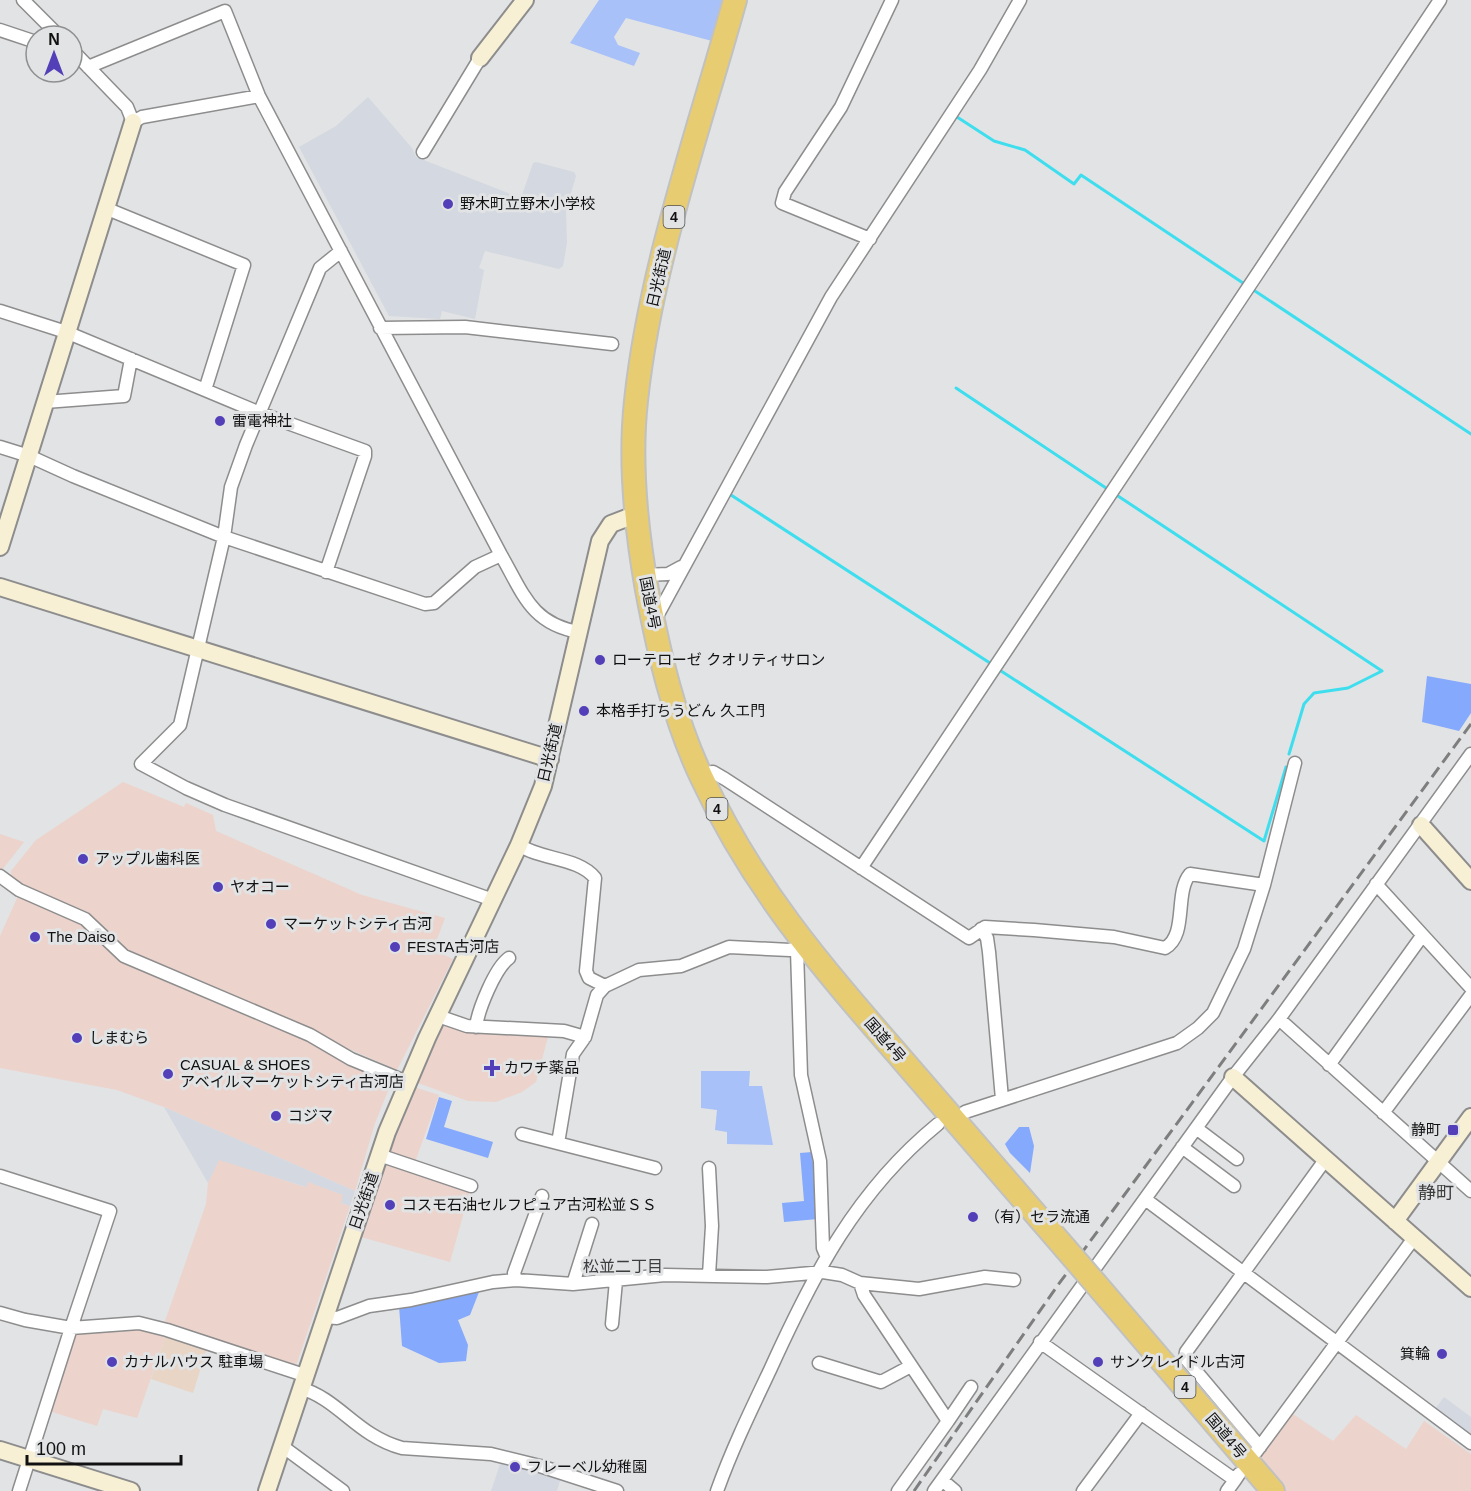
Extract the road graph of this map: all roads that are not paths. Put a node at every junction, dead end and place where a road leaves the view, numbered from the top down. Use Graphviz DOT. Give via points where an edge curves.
graph roads {
  1 [pos="23,0"];
  2 [pos="525,0"];
  3 [pos="735,0"];
  4 [pos="892,0"];
  5 [pos="1020,0"];
  6 [pos="1440,0"];
  7 [pos="46,24"];
  8 [pos="0,30"];
  9 [pos="24,38"];
  10 [pos="480,58"];
  11 [pos="84,63"];
  12 [pos="88,67"];
  13 [pos="260,96"];
  14 [pos="133,122"];
  15 [pos="423,152"];
  16 [pos="105,208"];
  17 [pos="870,239"];
  18 [pos="341,251"];
  19 [pos="0,311"];
  20 [pos="380,328"];
  21 [pos="66,332"];
  22 [pos="612,344"];
  23 [pos="131,359"];
  24 [pos="205,390"];
  25 [pos="45,402"];
  26 [pos="260,413"];
  27 [pos="0,447"];
  28 [pos="29,456"];
  29 [pos="637,514"];
  30 [pos="224,537"];
  31 [pos="0,547"];
  32 [pos="501,555"];
  33 [pos="682,567"];
  34 [pos="326,572"];
  35 [pos="644,575"];
  36 [pos="0,587"];
  37 [pos="654,624"];
  38 [pos="579,632"];
  39 [pos="198,649"];
  40 [pos="1471,754"];
  41 [pos="550,759"];
  42 [pos="1295,763"];
  43 [pos="700,774"];
  44 [pos="1421,825"];
  45 [pos="519,845"];
  46 [pos="861,868"];
  47 [pos="0,876"];
  48 [pos="1470,878"];
  49 [pos="1376,884"];
  50 [pos="1264,885"];
  51 [pos="493,900"];
  52 [pos="981,929"];
  53 [pos="1422,936"];
  54 [pos="800,948"];
  55 [pos="509,958"];
  56 [pos="605,986"];
  57 [pos="1471,988"];
  58 [pos="1471,994"];
  59 [pos="438,1016"];
  60 [pos="1279,1019"];
  61 [pos="476,1027"];
  62 [pos="585,1037"];
  63 [pos="1329,1065"];
  64 [pos="1233,1077"];
  65 [pos="407,1082"];
  66 [pos="1002,1099"];
  67 [pos="965,1112"];
  68 [pos="1383,1113"];
  69 [pos="1471,1117"];
  70 [pos="938,1124"];
  71 [pos="1196,1128"];
  72 [pos="522,1134"];
  73 [pos="558,1143"];
  74 [pos="1182,1147"];
  75 [pos="379,1155"];
  76 [pos="1237,1159"];
  77 [pos="1325,1160"];
  78 [pos="1437,1162"];
  79 [pos="655,1168"];
  80 [pos="709,1168"];
  81 [pos="0,1176"];
  82 [pos="471,1186"];
  83 [pos="1234,1186"];
  84 [pos="1471,1191"];
  85 [pos="542,1196"];
  86 [pos="1145,1199"];
  87 [pos="1395,1221"];
  88 [pos="592,1224"];
  89 [pos="1414,1238"];
  90 [pos="826,1255"];
  91 [pos="1243,1273"];
  92 [pos="815,1274"];
  93 [pos="709,1275"];
  94 [pos="516,1280"];
  95 [pos="1014,1280"];
  96 [pos="616,1281"];
  97 [pos="860,1283"];
  98 [pos="573,1284"];
  99 [pos="1471,1288"];
  100 [pos="0,1313"];
  101 [pos="324,1317"];
  102 [pos="612,1324"];
  103 [pos="70,1328"];
  104 [pos="1040,1342"];
  105 [pos="1335,1343"];
  106 [pos="819,1363"];
  107 [pos="911,1366"];
  108 [pos="302,1381"];
  109 [pos="971,1387"];
  110 [pos="1141,1413"];
  111 [pos="948,1421"];
  112 [pos="1471,1443"];
  113 [pos="282,1446"];
  114 [pos="0,1450"];
  115 [pos="29,1459"];
  116 [pos="942,1480"];
  117 [pos="1233,1482"];
  118 [pos="19,1491"];
  119 [pos="130,1491"];
  120 [pos="267,1491"];
  121 [pos="343,1491"];
  122 [pos="617,1491"];
  123 [pos="717,1491"];
  124 [pos="897,1491"];
  125 [pos="934,1491"];
  126 [pos="955,1491"];
  127 [pos="1083,1491"];
  128 [pos="1273,1491"];
  1 -- 7 [label="street"];
  2 -- 10 [label="street"];
  3 -- 29 [label="highway, 日光街道 / 4" via="660,270 644,345 635,412"];
  4 -- 17 [label="street" via="841,107 785,192 783,203"];
  5 -- 17 [label="street" via="980,70"];
  6 -- 46 [label="street"];
  8 -- 9 [label="street"];
  10 -- 15 [label="street"];
  11 -- 12 [label="street"];
  12 -- 13 [label="street" via="225,11"];
  12 -- 14 [label="street" via="127,107"];
  13 -- 14 [label="street" via="142,117"];
  13 -- 18 [label="street"];
  14 -- 16 [label="street"];
  16 -- 21 [label="street"];
  16 -- 24 [label="street" via="244,265"];
  17 -- 33 [label="street" via="831,297"];
  18 -- 20 [label="street"];
  18 -- 26 [label="street" via="320,268"];
  19 -- 21 [label="street"];
  20 -- 22 [label="street" via="465,327"];
  20 -- 32 [label="street"];
  21 -- 23 [label="street"];
  21 -- 25 [label="street"];
  23 -- 24 [label="street"];
  23 -- 25 [label="street" via="124,396"];
  24 -- 26 [label="street"];
  25 -- 28 [label="street"];
  26 -- 30 [label="street" via="231,487"];
  26 -- 34 [label="street" via="364,451"];
  27 -- 28 [label="street"];
  28 -- 30 [label="street"];
  28 -- 31 [label="street"];
  29 -- 35 [label="highway, 国道4号 / 4"];
  29 -- 38 [label="street, 日光街道" via="611,524 600,541"];
  30 -- 34 [label="street"];
  30 -- 39 [label="street"];
  32 -- 34 [label="street" via="475,567 434,603 425,604"];
  32 -- 38 [label="street" via="534,613"];
  33 -- 35 [label="street" via="668,574"];
  33 -- 37 [label="street"];
  35 -- 37 [label="highway, 国道4号 / 4"];
  36 -- 39 [label="street"];
  37 -- 43 [label="highway, 国道4号 / 4" via="680,721"];
  38 -- 41 [label="street, 日光街道"];
  39 -- 41 [label="street"];
  39 -- 51 [label="street" via="180,725 141,764 225,805"];
  40 -- 44 [label="street"];
  41 -- 45 [label="street, 日光街道"];
  42 -- 50 [label="street"];
  43 -- 46 [label="street" via="713,772 725,779"];
  43 -- 54 [label="highway, 国道4号 / 4"];
  44 -- 48 [label="street"];
  44 -- 49 [label="street"];
  45 -- 51 [label="street, 日光街道"];
  45 -- 56 [label="street" via="530,853 584,868 595,878 586,971 589,978"];
  46 -- 52 [label="street" via="965,937"];
  47 -- 65 [label="street" via="19,890 85,919 124,956 310,1035 351,1059"];
  49 -- 53 [label="street"];
  49 -- 60 [label="street"];
  50 -- 52 [label="street" via="1190,874 1174,938 1165,948 1086,933"];
  50 -- 66 [label="street" via="1232,975 1213,1013 1198,1028 1177,1042 1146,1054"];
  51 -- 59 [label="street, 日光街道"];
  52 -- 66 [label="street" via="989,952"];
  53 -- 57 [label="street"];
  53 -- 63 [label="street"];
  54 -- 56 [label="street" via="729,947 681,966 639,970"];
  54 -- 90 [label="street" via="801,1075 820,1161"];
  54 -- 128 [label="highway, 国道4号 / 4, bridge"];
  55 -- 61 [label="street" via="500,966"];
  56 -- 62 [label="street" via="597,995"];
  58 -- 68 [label="street"];
  59 -- 61 [label="street"];
  59 -- 65 [label="street, 日光街道"];
  60 -- 63 [label="street"];
  60 -- 64 [label="street"];
  61 -- 62 [label="street" via="564,1031"];
  62 -- 73 [label="street" via="573,1054"];
  63 -- 68 [label="street"];
  64 -- 71 [label="street"];
  64 -- 77 [label="street"];
  65 -- 75 [label="street, 日光街道"];
  66 -- 67 [label="street"];
  68 -- 78 [label="street"];
  69 -- 78 [label="street"];
  70 -- 90 [label="street" via="895,1162"];
  71 -- 74 [label="street"];
  71 -- 76 [label="street"];
  72 -- 73 [label="street"];
  73 -- 79 [label="street"];
  74 -- 83 [label="street"];
  74 -- 86 [label="street"];
  75 -- 82 [label="street"];
  75 -- 101 [label="street, 日光街道"];
  77 -- 87 [label="street"];
  77 -- 91 [label="street"];
  78 -- 84 [label="street"];
  78 -- 87 [label="street"];
  80 -- 93 [label="street"];
  81 -- 103 [label="street" via="111,1211"];
  85 -- 94 [label="street" via="514,1273"];
  86 -- 91 [label="street"];
  86 -- 104 [label="street"];
  87 -- 89 [label="street"];
  88 -- 98 [label="street"];
  89 -- 99 [label="street"];
  89 -- 105 [label="street"];
  90 -- 92 [label="street"];
  91 -- 105 [label="street"];
  91 -- 105 [label="street" via="1185,1358 1257,1450"];
  92 -- 93 [label="street"];
  92 -- 97 [label="street" via="842,1275"];
  92 -- 123 [label="street"];
  93 -- 96 [label="street"];
  94 -- 98 [label="street"];
  94 -- 101 [label="street" via="369,1306 337,1318"];
  95 -- 97 [label="street" via="985,1277 919,1289"];
  96 -- 98 [label="street"];
  96 -- 102 [label="street"];
  97 -- 107 [label="street"];
  100 -- 103 [label="street"];
  101 -- 108 [label="street, 日光街道"];
  103 -- 108 [label="street" via="139,1323 179,1333"];
  103 -- 115 [label="street"];
  104 -- 110 [label="street"];
  104 -- 116 [label="street"];
  105 -- 112 [label="street"];
  106 -- 107 [label="street" via="881,1382"];
  107 -- 111 [label="street"];
  108 -- 113 [label="street, 日光街道"];
  108 -- 122 [label="street" via="356,1426 388,1444 491,1454"];
  109 -- 111 [label="street"];
  110 -- 117 [label="street"];
  110 -- 127 [label="street"];
  111 -- 124 [label="street"];
  113 -- 120 [label="street, 日光街道"];
  113 -- 121 [label="street"];
  114 -- 115 [label="street"];
  115 -- 118 [label="street"];
  115 -- 119 [label="street"];
  116 -- 125 [label="street"];
  116 -- 126 [label="street"];
}
